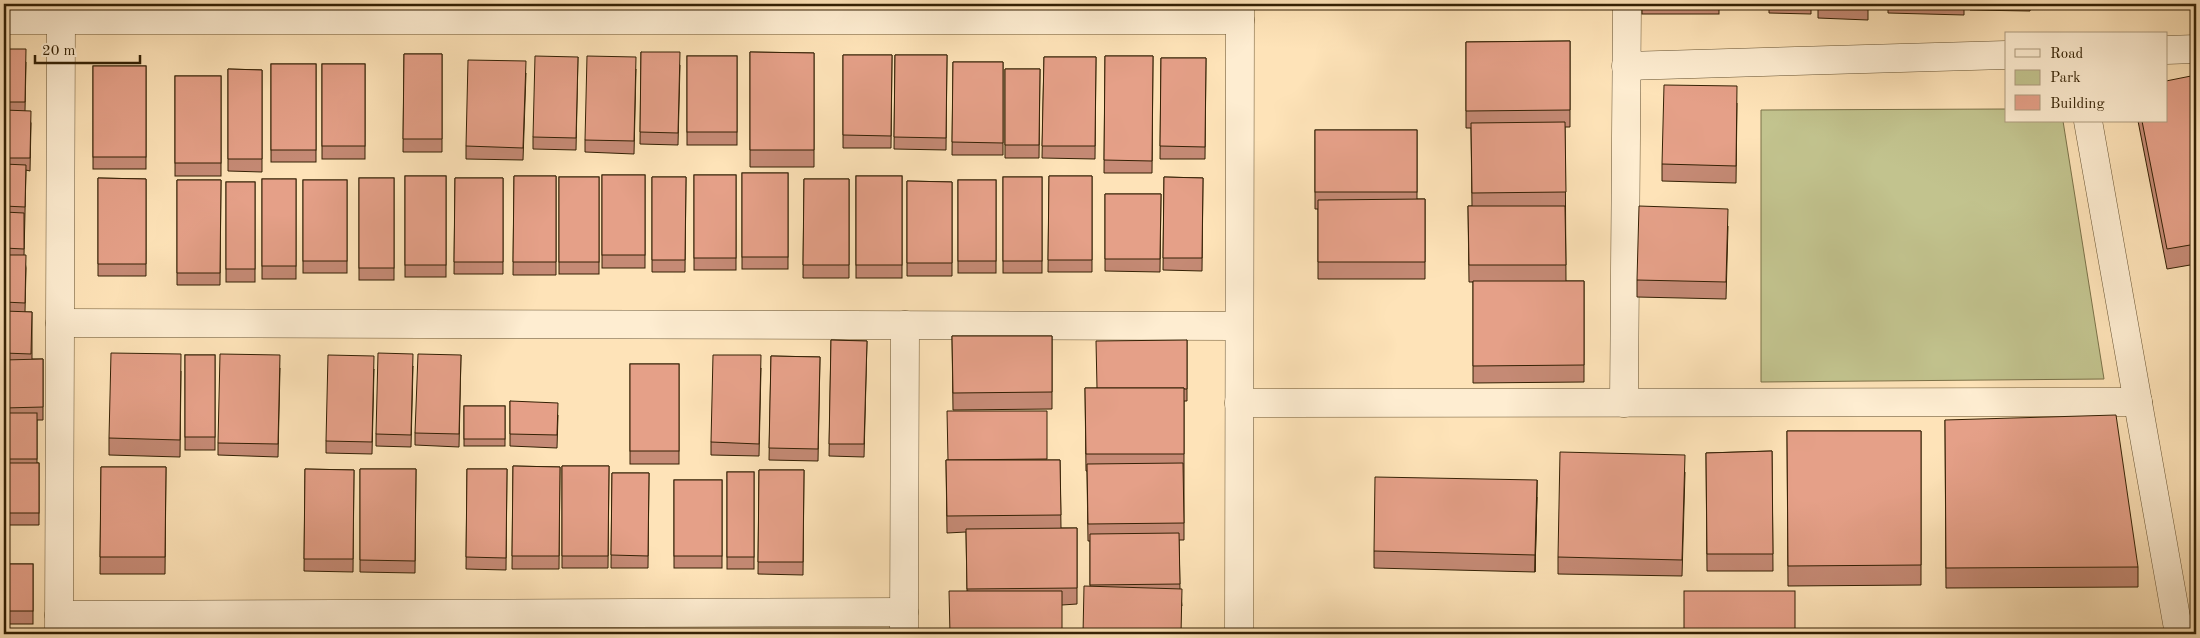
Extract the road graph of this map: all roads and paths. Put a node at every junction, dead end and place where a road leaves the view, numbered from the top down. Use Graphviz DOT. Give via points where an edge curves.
graph roads {
  1 [pos="1627,4"];
  2 [pos="462,12"];
  3 [pos="679,12"];
  4 [pos="1137,12"];
  5 [pos="1240,12"];
  6 [pos="4,20"];
  7 [pos="61,20"];
  8 [pos="2168,50"];
  9 [pos="2196,50"];
  10 [pos="2005,55"];
  11 [pos="1626,66"];
  12 [pos="2088,122"];
  13 [pos="60,323"];
  14 [pos="905,325"];
  15 [pos="1240,326"];
  16 [pos="2138,402"];
  17 [pos="1239,403"];
  18 [pos="1624,403"];
  19 [pos="904,623"];
  20 [pos="607,624"];
  21 [pos="59,625"];
  22 [pos="1239,634"];
  23 [pos="2179,634"];
  1 -- 11 [label="street"];
  2 -- 3 [label="street"];
  2 -- 7 [label="street"];
  3 -- 4 [label="street"];
  4 -- 5 [label="street"];
  5 -- 15 [label="street"];
  6 -- 7 [label="street"];
  7 -- 13 [label="street"];
  8 -- 9 [label="street"];
  10 -- 11 [label="street"];
  11 -- 18 [label="street"];
  12 -- 16 [label="street"];
  13 -- 14 [label="street"];
  13 -- 21 [label="street"];
  14 -- 15 [label="street"];
  14 -- 19 [label="street"];
  15 -- 17 [label="street"];
  16 -- 18 [label="street"];
  16 -- 23 [label="street"];
  17 -- 18 [label="street"];
  17 -- 22 [label="street"];
  19 -- 20 [label="street"];
  20 -- 21 [label="street"];
}
